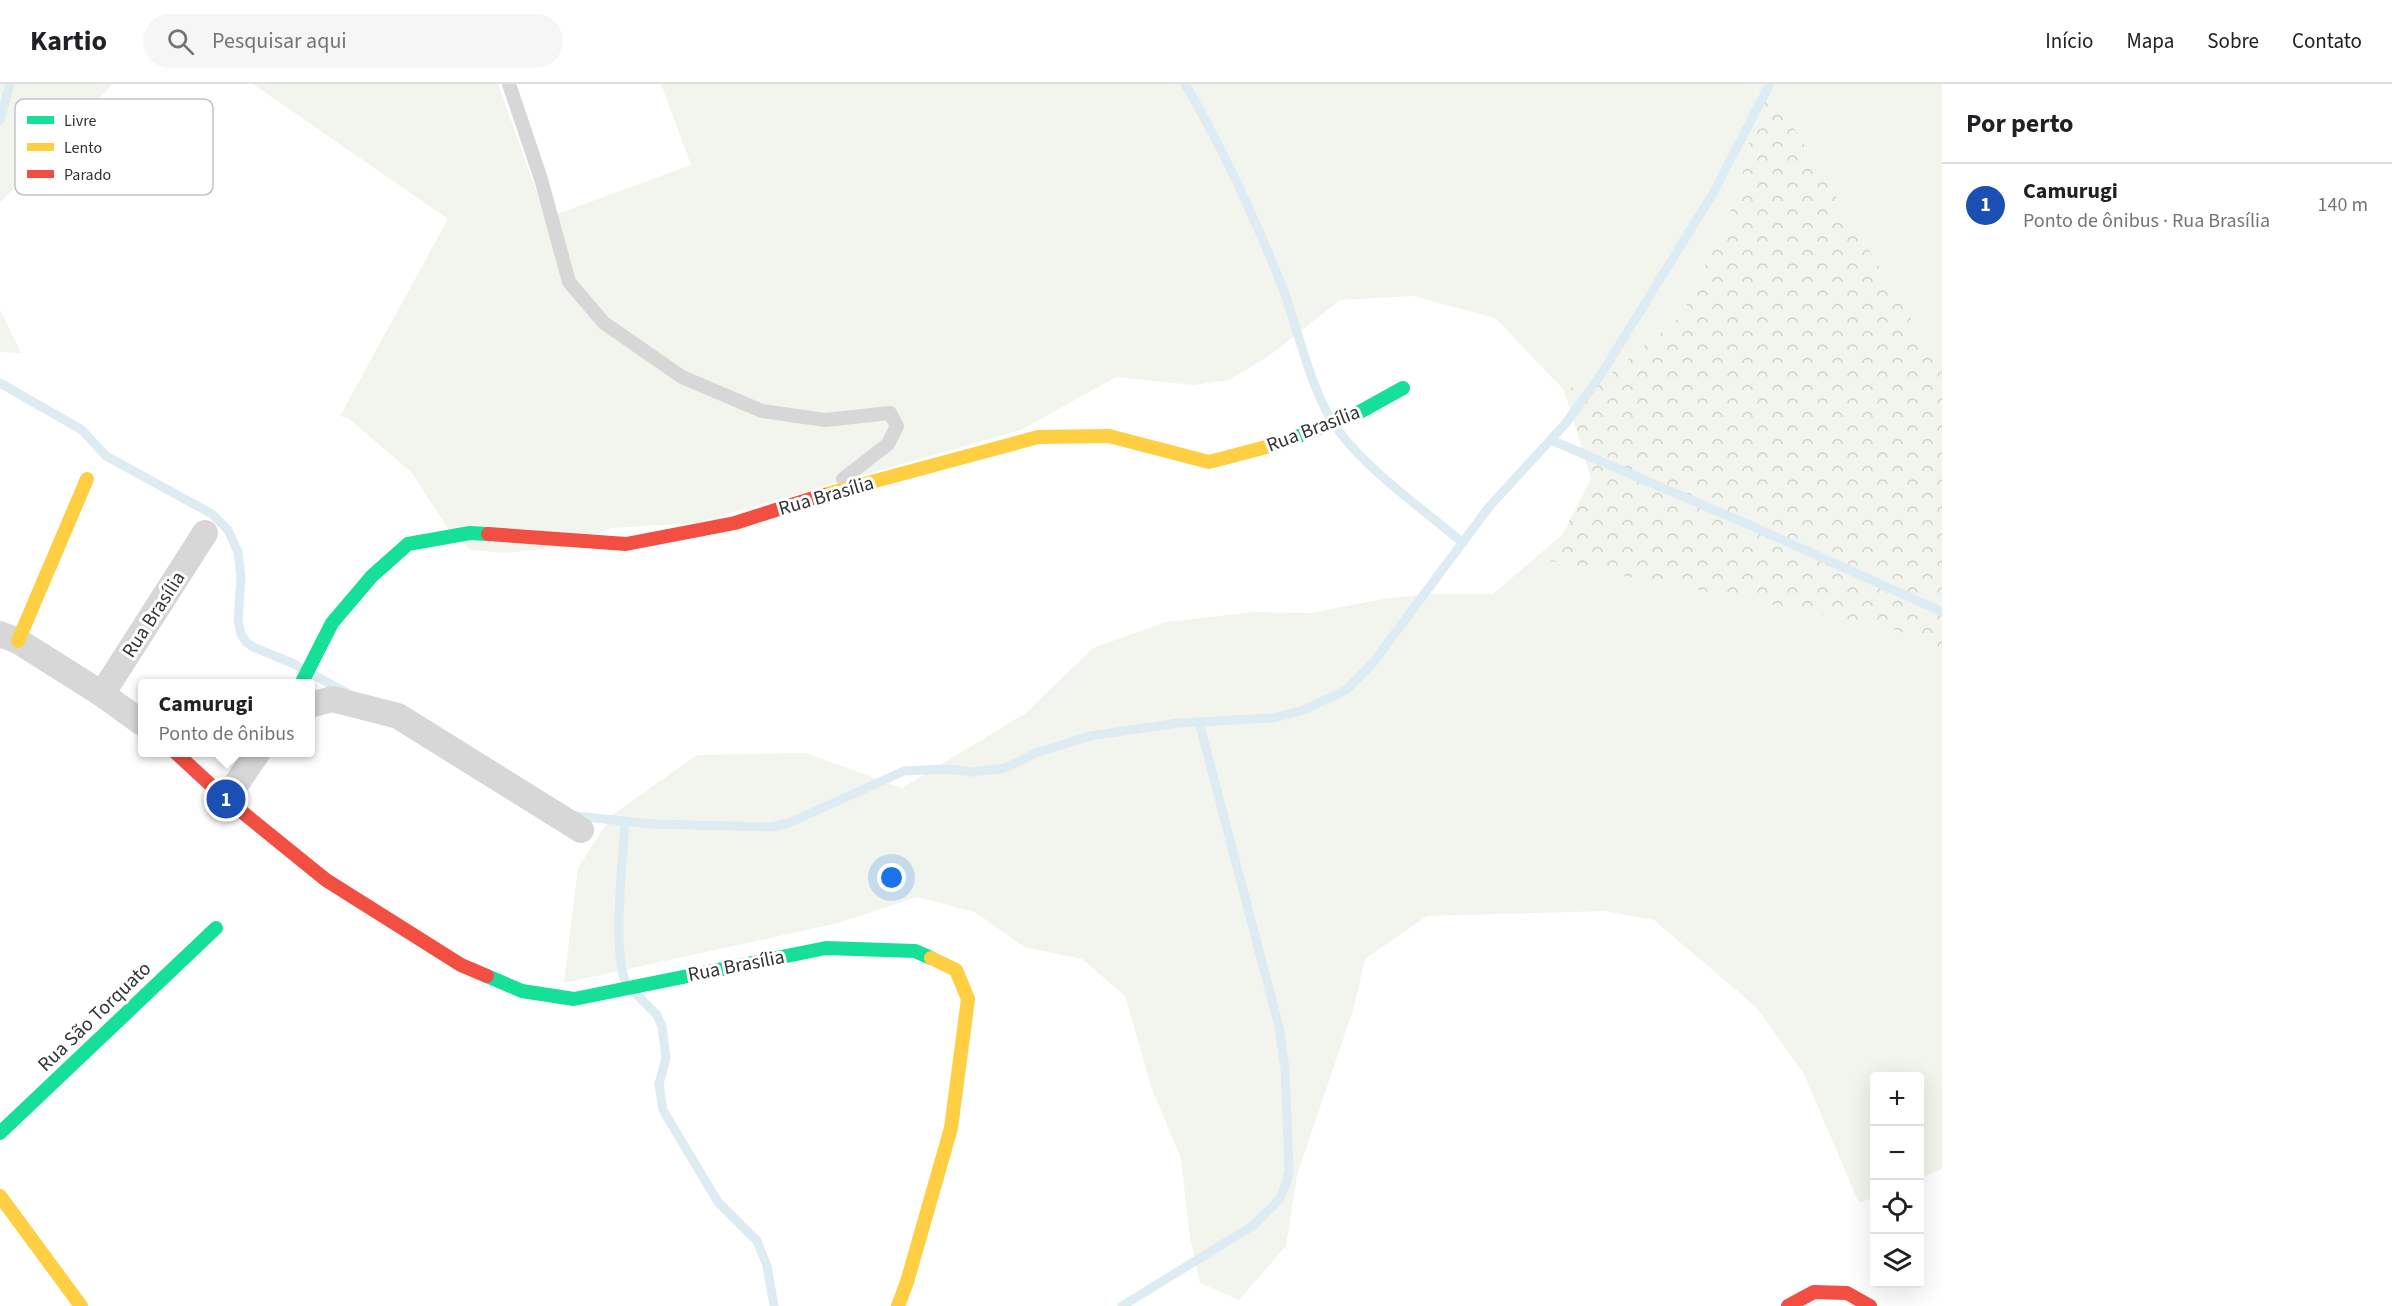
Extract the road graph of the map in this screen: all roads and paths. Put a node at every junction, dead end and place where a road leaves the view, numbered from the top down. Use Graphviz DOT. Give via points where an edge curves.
graph roads {
  1 [pos="509,84"];
  2 [pos="1404,388"];
  3 [pos="87,479"];
  4 [pos="825,494"];
  5 [pos="205,533"];
  6 [pos="9,638"];
  7 [pos="304,679"];
  8 [pos="102,694"];
  9 [pos="315,704"];
  10 [pos="138,720"];
  11 [pos="179,757"];
  12 [pos="255,757"];
  13 [pos="226,799"];
  14 [pos="581,830"];
  15 [pos="216,928"];
  16 [pos="0,1133"];
  17 [pos="0,1196"];
  18 [pos="81,1306"];
  19 [pos="897,1306"];
  20 [pos="1788,1306"];
  21 [pos="1870,1306"];
  1 -- 4 [label="lane" via="541,179 569,282 604,323 682,377 762,411 825,420 890,413 897,426 888,444"];
  2 -- 4 [label="street, Rua Brasília" via="1356,414 1278,444 1209,462 1109,436 1038,437"];
  3 -- 6 [label="street"];
  4 -- 7 [label="street, Rua Brasília" via="735,523 626,544 470,533 408,544 372,576 332,623"];
  5 -- 8 [label="street, Rua Brasília"];
  6 -- 8 [label="street"];
  8 -- 10 [label="street"];
  9 -- 14 [label="street" via="332,699 398,716"];
  11 -- 13 [label="street, Rua Brasília"];
  12 -- 13 [label="street"];
  13 -- 19 [label="street, Rua Brasília" via="326,880 461,965 522,991 574,999 826,948 915,951 956,970 968,999 951,1128"];
  15 -- 16 [label="street, Rua São Torquato"];
  17 -- 18 [label="street"];
  20 -- 21 [label="street" via="1814,1292 1847,1293"];
}
